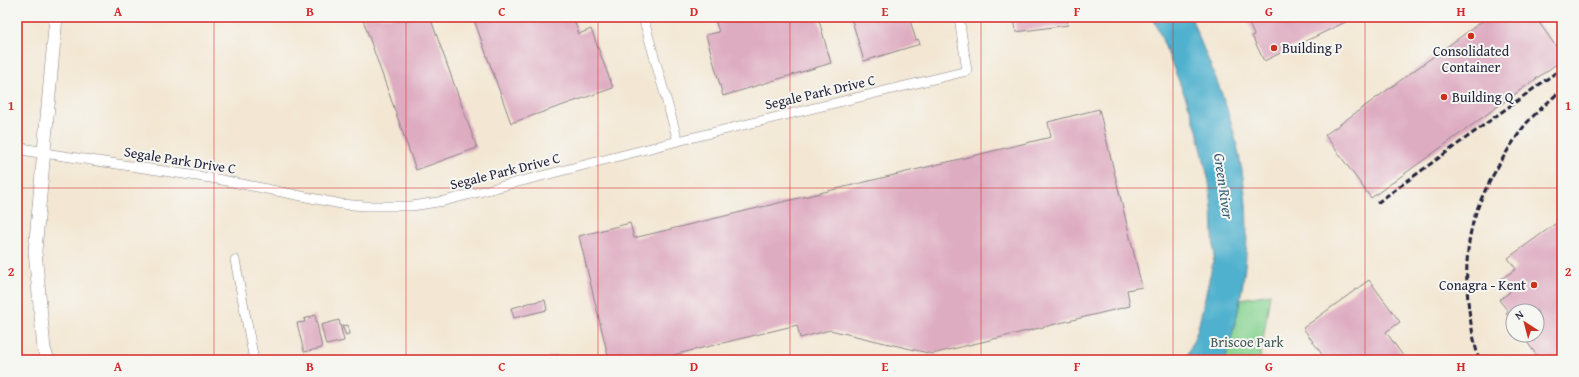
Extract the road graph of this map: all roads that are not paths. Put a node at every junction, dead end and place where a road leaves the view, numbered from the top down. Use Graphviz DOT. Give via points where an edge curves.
graph roads {
  1 [pos="56,17"];
  2 [pos="643,17"];
  3 [pos="959,17"];
  4 [pos="678,141"];
  5 [pos="17,148"];
  6 [pos="44,153"];
  7 [pos="235,260"];
  8 [pos="48,360"];
  9 [pos="254,360"];
  1 -- 6 [label="main road"];
  2 -- 4 [label="street"];
  3 -- 4 [label="street, Segale Park Drive C" via="967,71"];
  4 -- 6 [label="street, Segale Park Drive C" via="444,201 412,206 341,204 217,179"];
  5 -- 6 [label="street"];
  6 -- 8 [label="main road" via="35,251 44,349"];
  7 -- 9 [label="street"];
}
